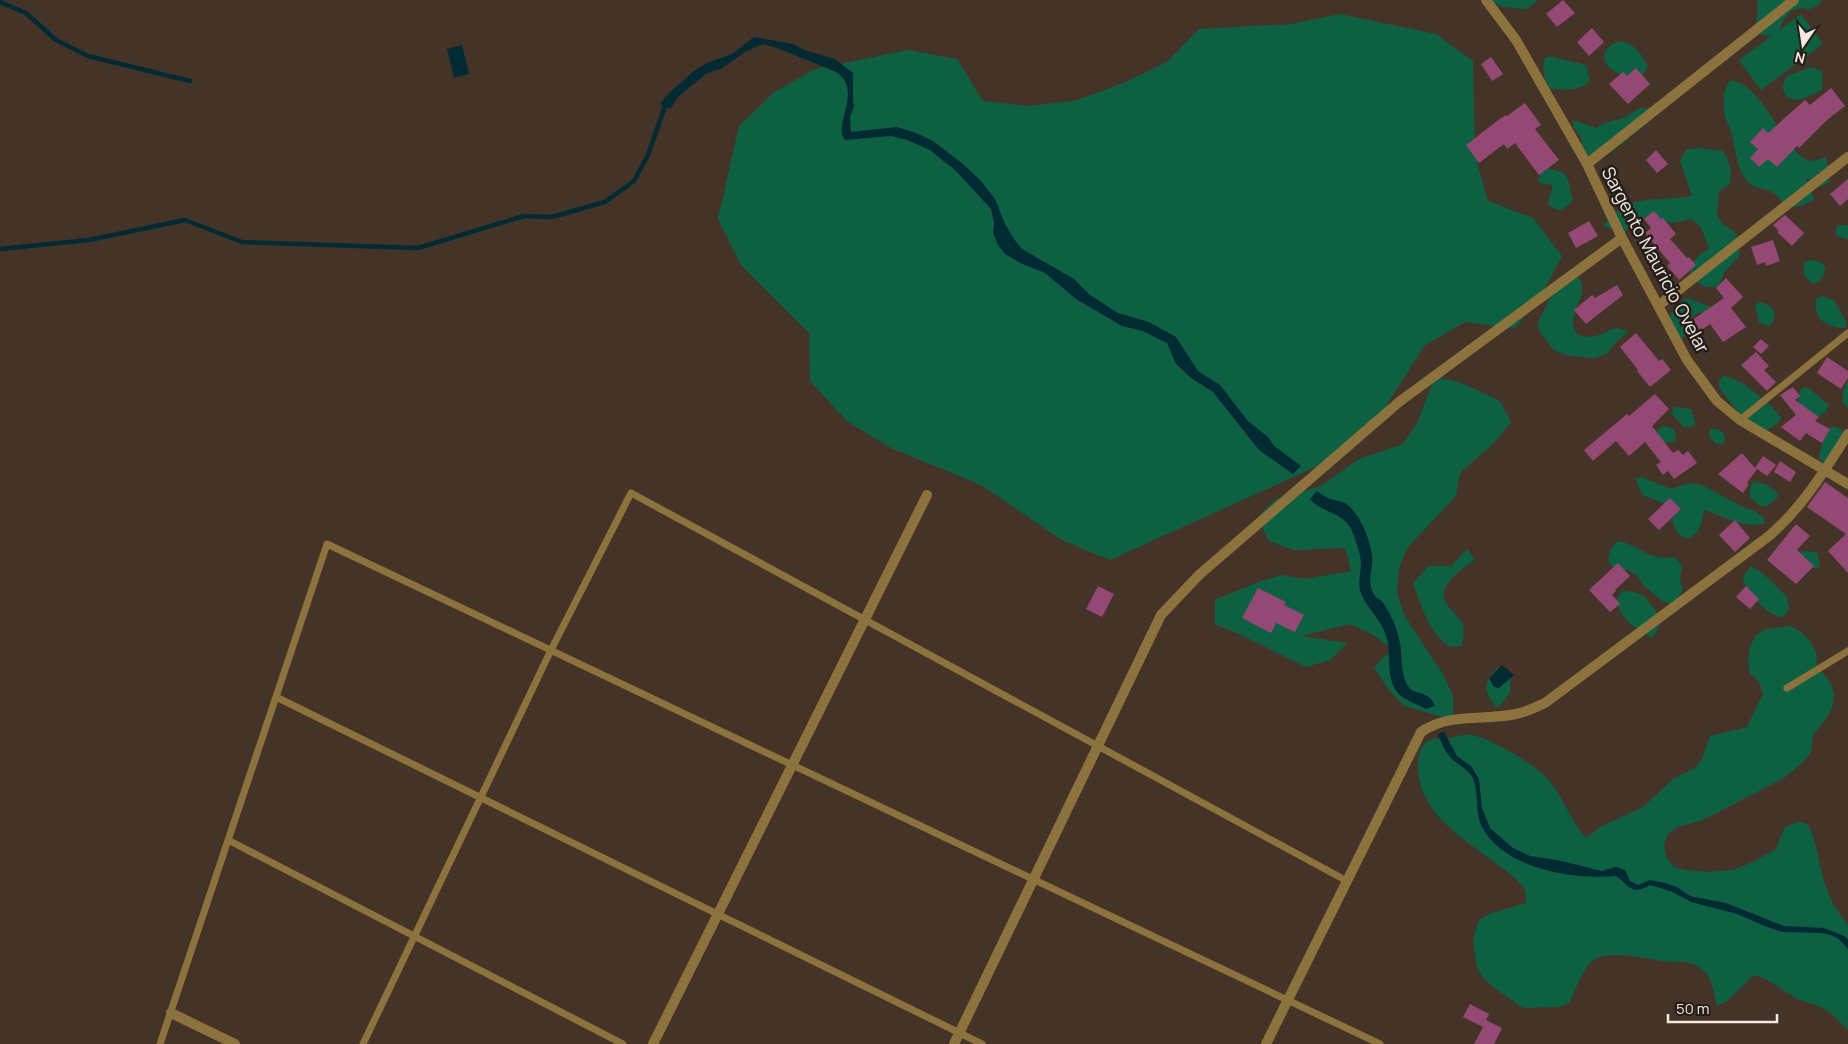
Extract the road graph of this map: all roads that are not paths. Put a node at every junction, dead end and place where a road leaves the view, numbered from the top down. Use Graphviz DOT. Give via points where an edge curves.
graph roads {
  1 [pos="1486,0"];
  2 [pos="1794,0"];
  3 [pos="1848,157"];
  4 [pos="1587,164"];
  5 [pos="1622,238"];
  6 [pos="1658,306"];
  7 [pos="1848,333"];
  8 [pos="1740,420"];
  9 [pos="1848,434"];
  10 [pos="1824,471"];
  11 [pos="1848,484"];
  12 [pos="927,495"];
  13 [pos="865,619"];
  14 [pos="551,650"];
  15 [pos="1848,651"];
  16 [pos="1787,688"];
  17 [pos="276,697"];
  18 [pos="1098,746"];
  19 [pos="792,765"];
  20 [pos="480,797"];
  21 [pos="228,840"];
  22 [pos="1034,879"];
  23 [pos="1347,881"];
  24 [pos="718,914"];
  25 [pos="414,936"];
  26 [pos="1288,1000"];
  27 [pos="170,1013"];
  28 [pos="960,1033"];
  29 [pos="160,1044"];
  30 [pos="235,1044"];
  31 [pos="363,1044"];
  32 [pos="623,1044"];
  33 [pos="653,1044"];
  34 [pos="954,1044"];
  35 [pos="982,1044"];
  36 [pos="1266,1044"];
  37 [pos="1380,1044"];
  1 -- 4 [label="street, Sargento Mauricio Ovelar" via="1516,40"];
  2 -- 4 [label="street"];
  3 -- 6 [label="street"];
  4 -- 5 [label="street, Sargento Mauricio Ovelar"];
  5 -- 6 [label="street, Sargento Mauricio Ovelar"];
  5 -- 18 [label="street" via="1399,402 1199,575 1161,615"];
  6 -- 8 [label="street, Sargento Mauricio Ovelar" via="1692,367 1717,401"];
  7 -- 8 [label="lane"];
  8 -- 10 [label="street, Sargento Mauricio Ovelar"];
  9 -- 10 [label="street"];
  10 -- 11 [label="street, Sargento Mauricio Ovelar"];
  10 -- 23 [label="street" via="1788,519 1769,536 1545,703 1516,714 1448,720 1432,724 1421,732"];
  12 -- 13 [label="street"];
  13 -- 14 [label="lane" via="631,493"];
  13 -- 18 [label="lane"];
  13 -- 19 [label="street"];
  14 -- 17 [label="lane" via="327,544"];
  14 -- 19 [label="lane"];
  14 -- 20 [label="lane"];
  15 -- 16 [label="lane"];
  17 -- 20 [label="lane"];
  17 -- 21 [label="lane"];
  18 -- 22 [label="street"];
  18 -- 23 [label="lane"];
  19 -- 22 [label="lane"];
  19 -- 24 [label="street"];
  20 -- 24 [label="lane"];
  20 -- 25 [label="lane"];
  21 -- 25 [label="lane"];
  21 -- 27 [label="lane"];
  22 -- 26 [label="lane"];
  22 -- 28 [label="street"];
  23 -- 26 [label="street"];
  24 -- 28 [label="lane"];
  24 -- 33 [label="street"];
  25 -- 31 [label="lane"];
  25 -- 32 [label="lane"];
  26 -- 36 [label="street"];
  26 -- 37 [label="lane"];
  27 -- 29 [label="lane"];
  27 -- 30 [label="street"];
  28 -- 34 [label="street"];
  28 -- 35 [label="lane"];
}
